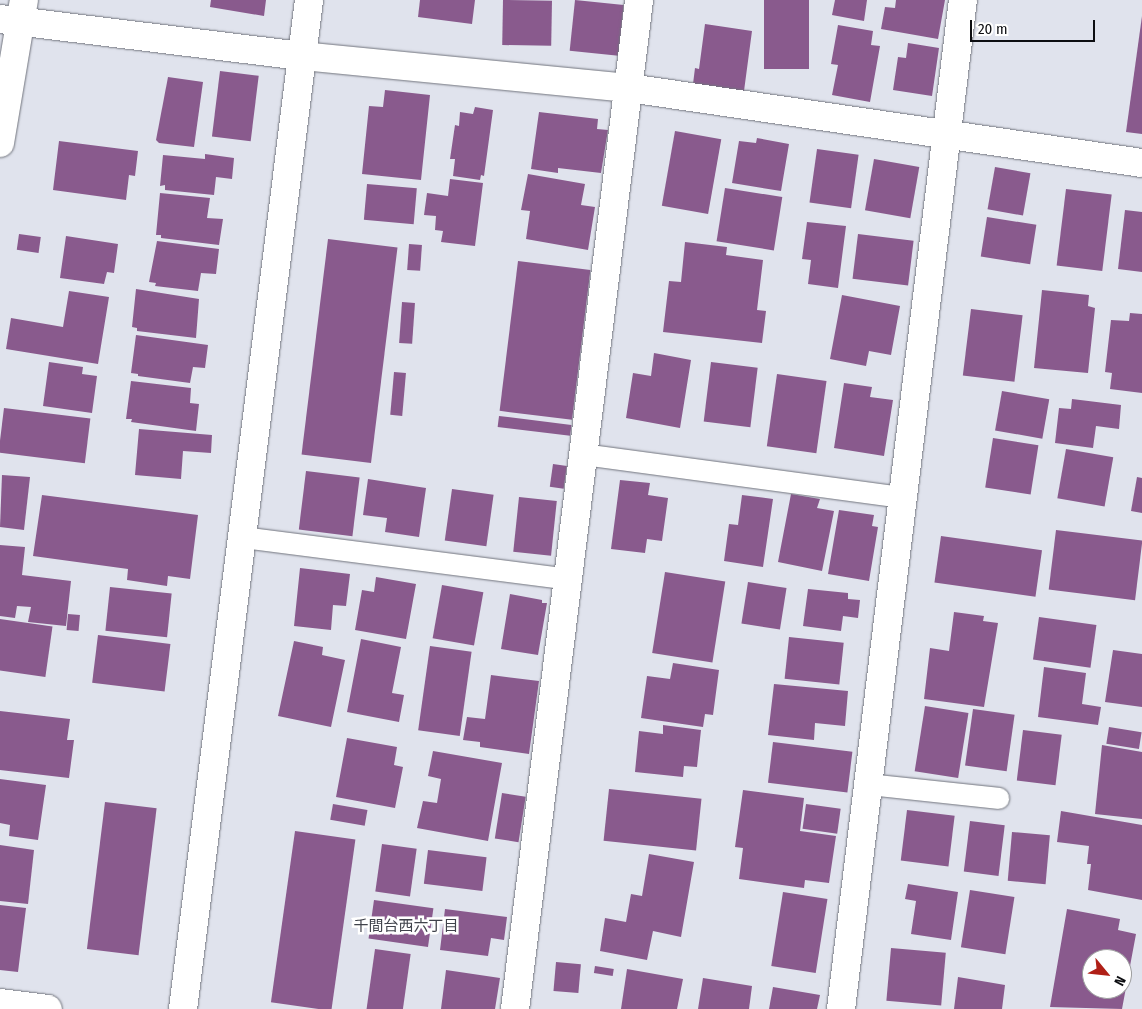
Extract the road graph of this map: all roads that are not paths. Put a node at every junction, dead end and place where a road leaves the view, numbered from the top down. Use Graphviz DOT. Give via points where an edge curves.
graph roads {
  1 [pos="309,0"];
  2 [pos="639,0"];
  3 [pos="963,0"];
  4 [pos="15,13"];
  5 [pos="302,56"];
  6 [pos="629,88"];
  7 [pos="947,135"];
  8 [pos="0,143"];
  9 [pos="1142,163"];
  10 [pos="583,454"];
  11 [pos="903,497"];
  12 [pos="242,537"];
  13 [pos="568,579"];
  14 [pos="868,784"];
  15 [pos="998,798"];
  16 [pos="0,1002"];
  17 [pos="48,1009"];
  18 [pos="183,1009"];
  19 [pos="516,1009"];
  20 [pos="841,1009"];
  1 -- 5 [label="street"];
  2 -- 6 [label="street"];
  3 -- 7 [label="street"];
  4 -- 5 [label="street"];
  4 -- 8 [label="street"];
  5 -- 6 [label="street"];
  5 -- 12 [label="street"];
  6 -- 7 [label="street"];
  6 -- 10 [label="street"];
  7 -- 9 [label="street"];
  7 -- 11 [label="street"];
  10 -- 11 [label="lane"];
  10 -- 13 [label="street"];
  11 -- 14 [label="street"];
  12 -- 13 [label="lane"];
  12 -- 18 [label="street"];
  13 -- 19 [label="street"];
  14 -- 15 [label="lane"];
  14 -- 20 [label="street"];
  16 -- 17 [label="street"];
}
